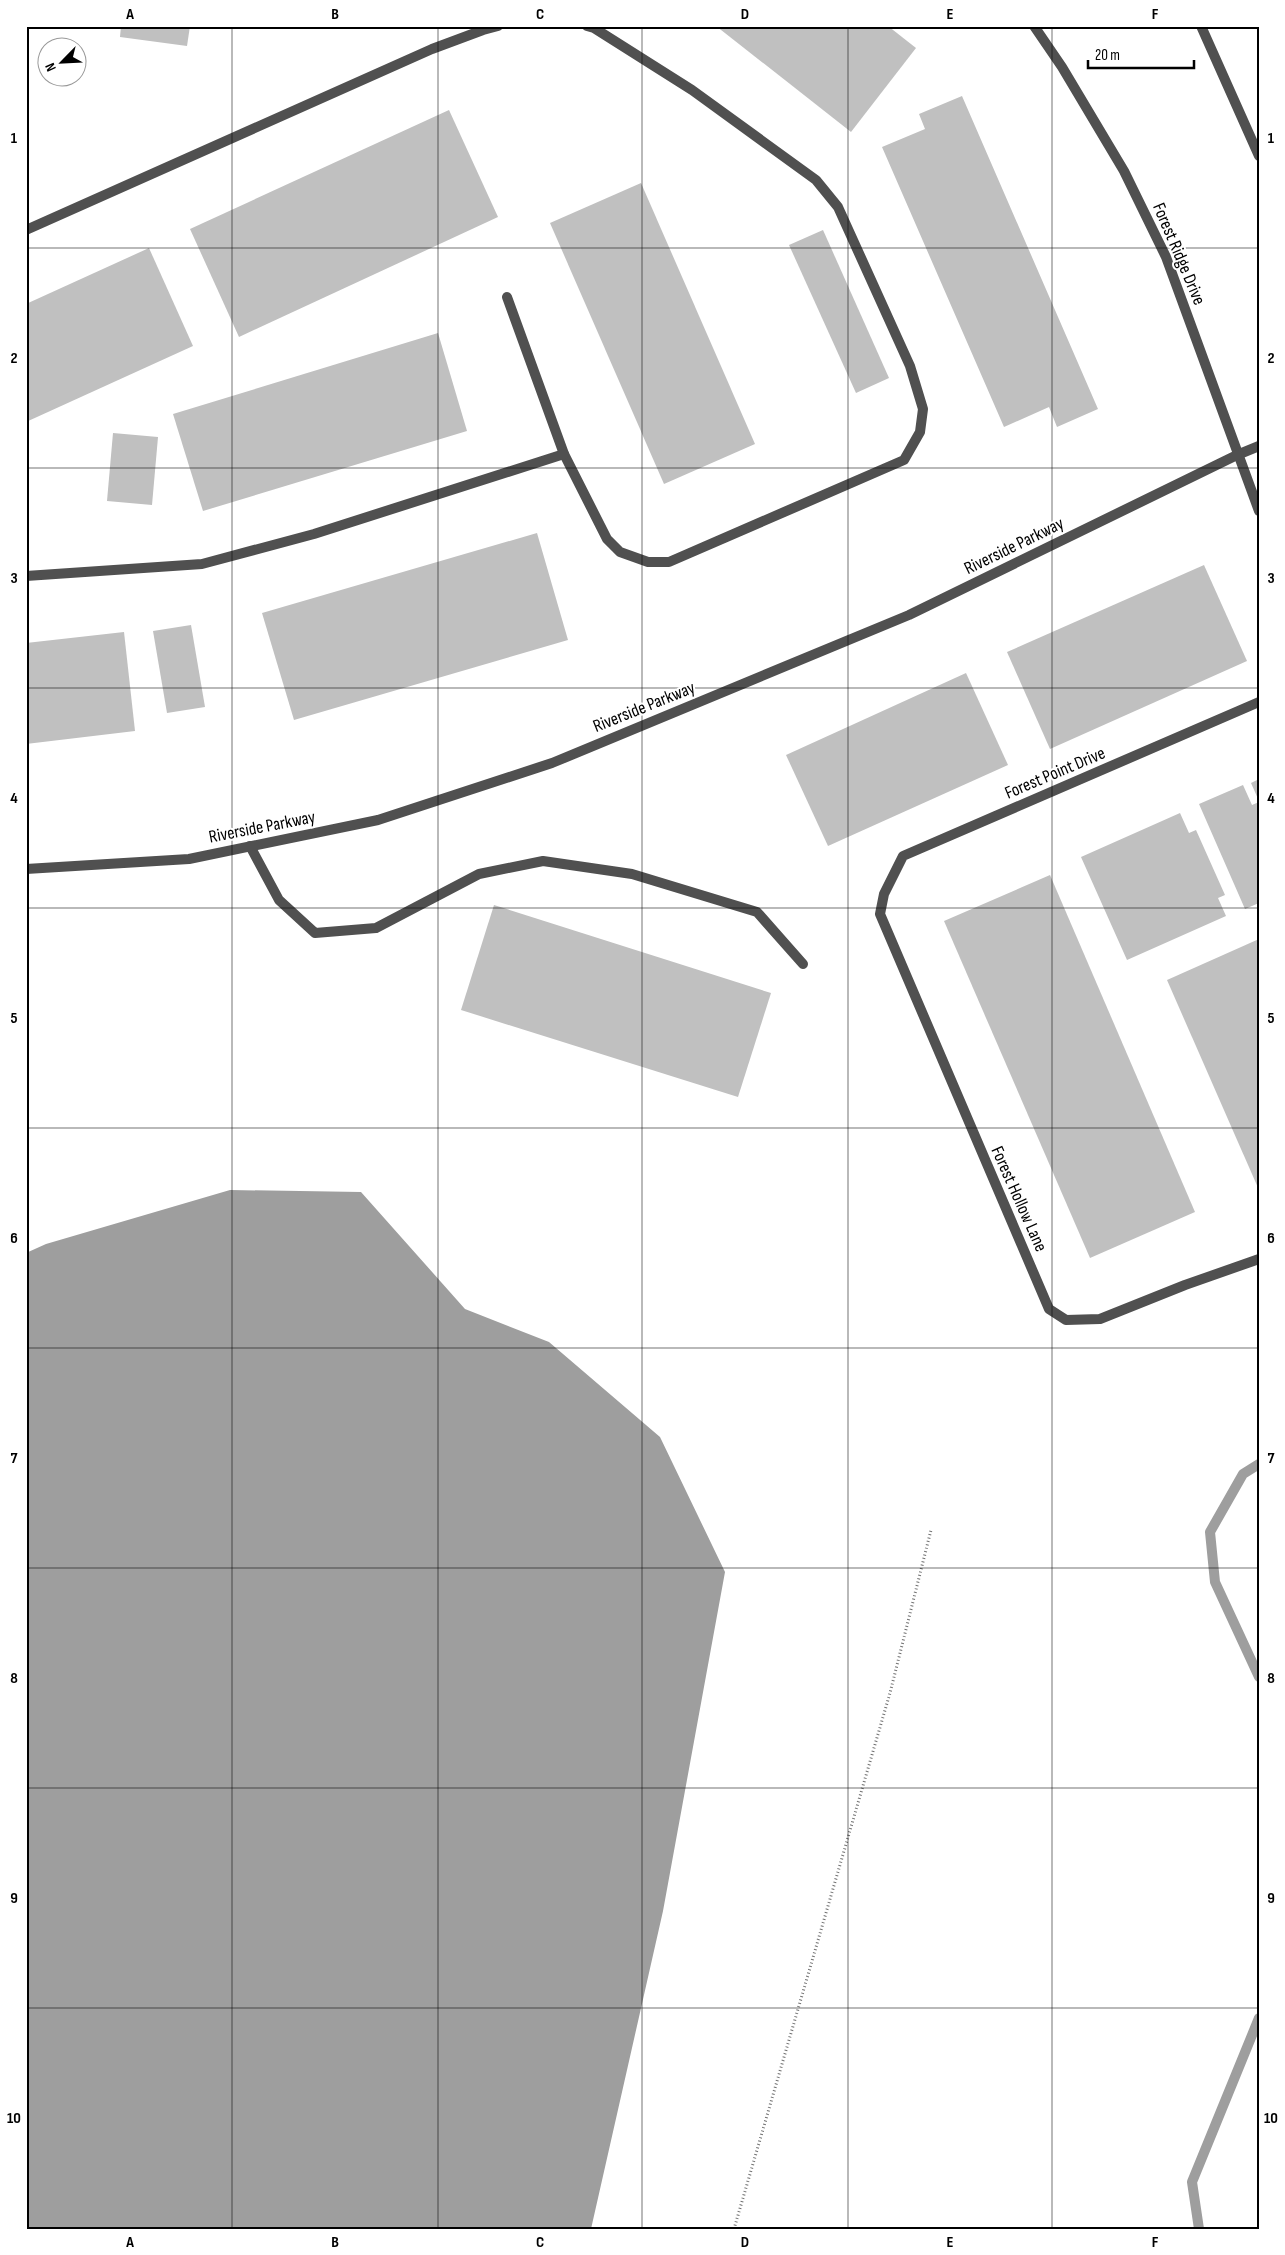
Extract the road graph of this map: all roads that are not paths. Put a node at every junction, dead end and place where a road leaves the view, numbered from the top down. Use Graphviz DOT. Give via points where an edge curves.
graph roads {
  1 [pos="498,26"];
  2 [pos="587,26"];
  3 [pos="1034,26"];
  4 [pos="1201,26"];
  5 [pos="1259,156"];
  6 [pos="26,230"];
  7 [pos="507,297"];
  8 [pos="1259,446"];
  9 [pos="564,454"];
  10 [pos="1238,455"];
  11 [pos="1259,511"];
  12 [pos="26,576"];
  13 [pos="1259,702"];
  14 [pos="250,846"];
  15 [pos="26,869"];
  16 [pos="884,894"];
  17 [pos="803,964"];
  18 [pos="1259,1259"];
  1 -- 6 [label="street" via="432,49"];
  2 -- 9 [label="street" via="692,90 816,180 838,207 910,366 923,409 920,432 904,460 669,562 648,562 620,552 607,539"];
  3 -- 10 [label="street, Forest Ridge Drive" via="1124,171 1166,257"];
  4 -- 5 [label="street"];
  7 -- 9 [label="street"];
  8 -- 10 [label="street, Riverside Parkway"];
  9 -- 12 [label="street" via="314,534 202,564"];
  10 -- 11 [label="street, Forest Ridge Drive"];
  10 -- 14 [label="street, Riverside Parkway" via="910,616 552,763 378,820"];
  13 -- 16 [label="street, Forest Point Drive" via="903,856"];
  14 -- 15 [label="street, Riverside Parkway" via="189,859"];
  14 -- 17 [label="street" via="279,900 315,933 376,928 479,874 543,860 632,874 757,912"];
  16 -- 18 [label="street, Forest Hollow Lane" via="880,914 1049,1309 1066,1320 1100,1319"];
}
